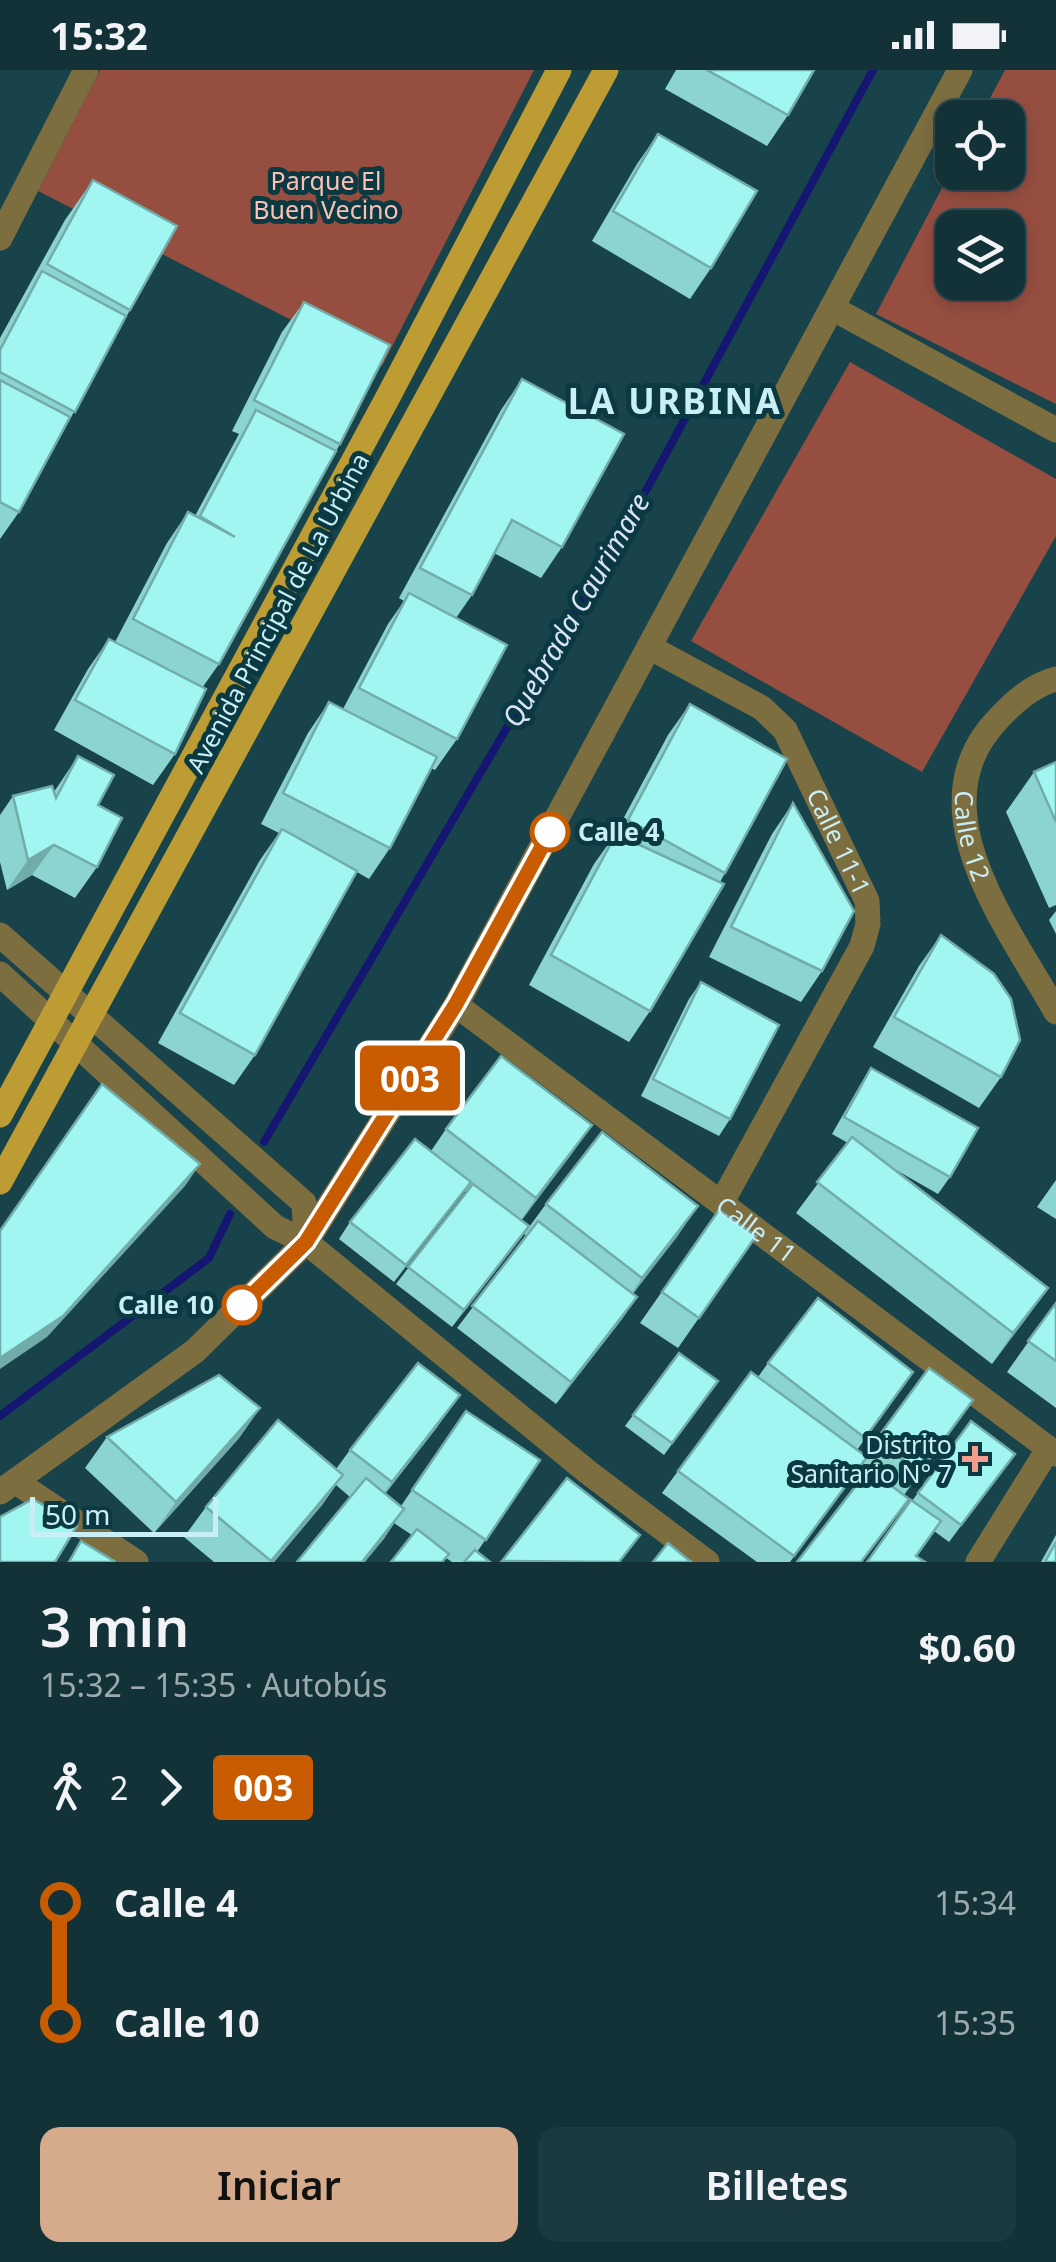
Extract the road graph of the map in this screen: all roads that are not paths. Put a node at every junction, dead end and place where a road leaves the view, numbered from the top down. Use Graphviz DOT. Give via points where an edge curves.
graph roads {
  1 [pos="86,70"];
  2 [pos="559,70"];
  3 [pos="606,70"];
  4 [pos="960,70"];
  5 [pos="0,238"];
  6 [pos="832,308"];
  7 [pos="1056,430"];
  8 [pos="651,648"];
  9 [pos="1056,679"];
  10 [pos="0,935"];
  11 [pos="0,974"];
  12 [pos="69,992"];
  13 [pos="456,1004"];
  14 [pos="1056,1012"];
  15 [pos="94,1015"];
  16 [pos="52,1025"];
  17 [pos="76,1048"];
  18 [pos="0,1115"];
  19 [pos="0,1182"];
  20 [pos="722,1202"];
  21 [pos="306,1242"];
  22 [pos="1052,1453"];
  23 [pos="8,1487"];
  24 [pos="136,1562"];
  25 [pos="707,1562"];
  26 [pos="978,1562"];
  1 -- 5 [label="street"];
  2 -- 12 [label="main road, Avenida Principal de La Urbina"];
  3 -- 15 [label="main road, Avenida Principal de La Urbina"];
  4 -- 6 [label="street"];
  6 -- 7 [label="street"];
  6 -- 8 [label="street"];
  8 -- 13 [label="street"];
  8 -- 20 [label="street, Calle 11-1" via="750,701 785,730 867,901 862,946"];
  9 -- 14 [label="street, Calle 12" via="1014,702 988,729 970,763 963,806 966,842"];
  10 -- 12 [label="street"];
  11 -- 16 [label="street"];
  12 -- 15 [label="street"];
  12 -- 16 [label="main road, Avenida Principal de La Urbina"];
  13 -- 20 [label="street, Calle 11"];
  13 -- 21 [label="street"];
  15 -- 17 [label="main road, Avenida Principal de La Urbina"];
  15 -- 21 [label="street" via="304,1203"];
  16 -- 17 [label="street"];
  16 -- 18 [label="main road, Avenida Principal de La Urbina"];
  17 -- 19 [label="main road, Avenida Principal de La Urbina"];
  17 -- 21 [label="street" via="276,1228"];
  20 -- 22 [label="street, Calle 11"];
  21 -- 23 [label="street" via="195,1352"];
  21 -- 25 [label="street"];
  22 -- 26 [label="street"];
  23 -- 24 [label="street"];
}
